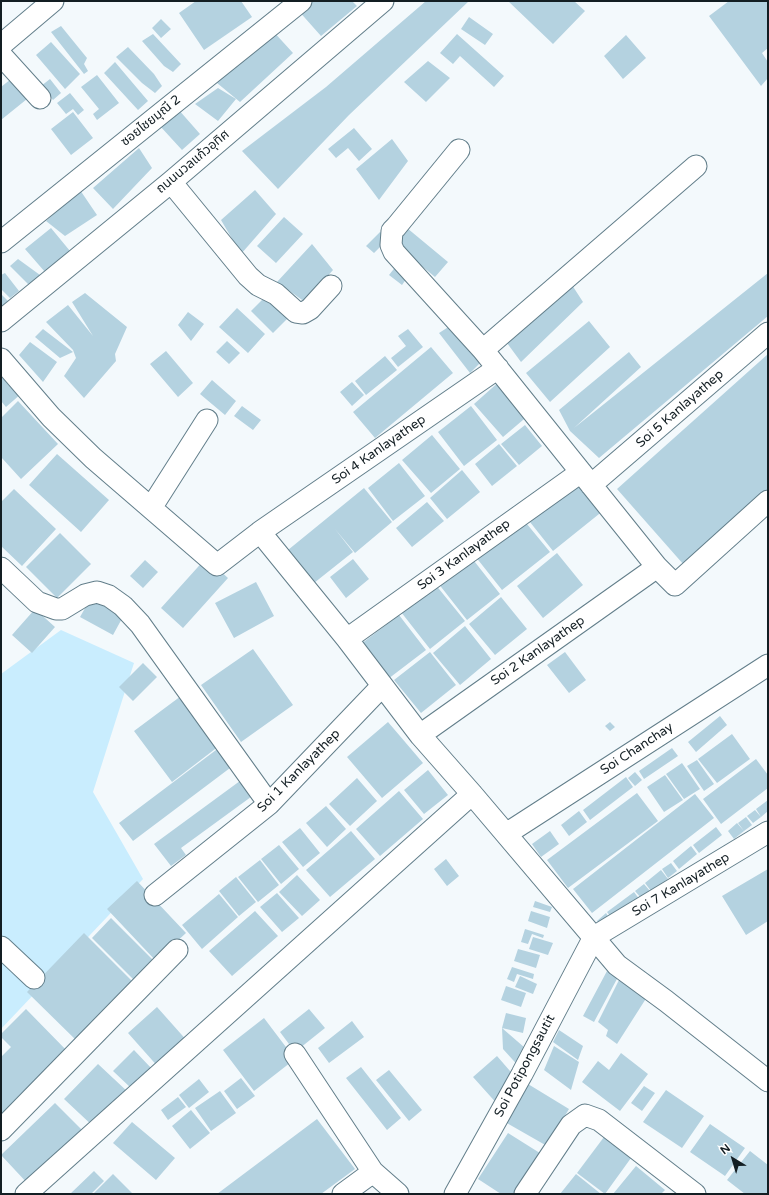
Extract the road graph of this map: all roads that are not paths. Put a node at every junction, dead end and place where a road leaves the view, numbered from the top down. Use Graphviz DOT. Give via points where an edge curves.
graph roads {
  1 [pos="53,1"];
  2 [pos="301,1"];
  3 [pos="383,1"];
  4 [pos="1,45"];
  5 [pos="1,55"];
  6 [pos="40,98"];
  7 [pos="460,150"];
  8 [pos="696,166"];
  9 [pos="171,182"];
  10 [pos="1,242"];
  11 [pos="331,286"];
  12 [pos="1,321"];
  13 [pos="768,333"];
  14 [pos="484,350"];
  15 [pos="1,359"];
  16 [pos="498,368"];
  17 [pos="207,420"];
  18 [pos="586,478"];
  19 [pos="768,501"];
  20 [pos="151,508"];
  21 [pos="260,532"];
  22 [pos="657,567"];
  23 [pos="1,568"];
  24 [pos="347,639"];
  25 [pos="768,665"];
  26 [pos="382,686"];
  27 [pos="420,735"];
  28 [pos="472,794"];
  29 [pos="269,804"];
  30 [pos="768,832"];
  31 [pos="506,834"];
  32 [pos="155,895"];
  33 [pos="594,937"];
  34 [pos="1,947"];
  35 [pos="177,950"];
  36 [pos="34,978"];
  37 [pos="295,1054"];
  38 [pos="768,1081"];
  39 [pos="1,1130"];
  40 [pos="373,1172"];
  41 [pos="26,1194"];
  42 [pos="343,1194"];
  43 [pos="398,1194"];
  44 [pos="455,1194"];
  45 [pos="525,1194"];
  46 [pos="695,1194"];
  1 -- 4 [label="street"];
  2 -- 10 [label="street, ซอยไชยมุณี 2"];
  3 -- 9 [label="street, ถนนนวลแก้วอุทิศ"];
  5 -- 6 [label="street"];
  7 -- 14 [label="street" via="392,231 391,245 394,252"];
  8 -- 14 [label="street"];
  9 -- 11 [label="street" via="248,276 258,285 276,294 296,312 303,314 310,309"];
  9 -- 12 [label="street, ถนนนวลแก้วอุทิศ"];
  13 -- 18 [label="street, Soi 5 Kanlayathep"];
  14 -- 16 [label="street"];
  15 -- 20 [label="street" via="51,416 93,458"];
  16 -- 18 [label="street"];
  16 -- 21 [label="street, Soi 4 Kanlayathep"];
  17 -- 20 [label="street"];
  18 -- 22 [label="street"];
  18 -- 24 [label="street, Soi 3 Kanlayathep"];
  19 -- 22 [label="street" via="675,585"];
  20 -- 21 [label="street, Soi 4 Kanlayathep" via="217,565"];
  21 -- 24 [label="street"];
  22 -- 27 [label="street, Soi 2 Kanlayathep"];
  23 -- 29 [label="street" via="37,602 56,609 62,609 85,595 97,592 109,596 122,606 140,624"];
  24 -- 26 [label="street"];
  25 -- 31 [label="street, Soi Chanchay"];
  26 -- 27 [label="street"];
  26 -- 29 [label="street, Soi 1 Kanlayathep"];
  27 -- 28 [label="street"];
  28 -- 31 [label="street"];
  28 -- 41 [label="street"];
  29 -- 32 [label="street, Soi 1 Kanlayathep"];
  30 -- 33 [label="street, Soi 7 Kanlayathep"];
  31 -- 33 [label="street"];
  33 -- 38 [label="street" via="617,965"];
  33 -- 44 [label="street, Soi Potipongsautit"];
  34 -- 36 [label="street"];
  35 -- 39 [label="street"];
  37 -- 40 [label="street"];
  40 -- 42 [label="street"];
  40 -- 43 [label="street"];
  45 -- 46 [label="street" via="571,1125 585,1116 599,1120"];
}
